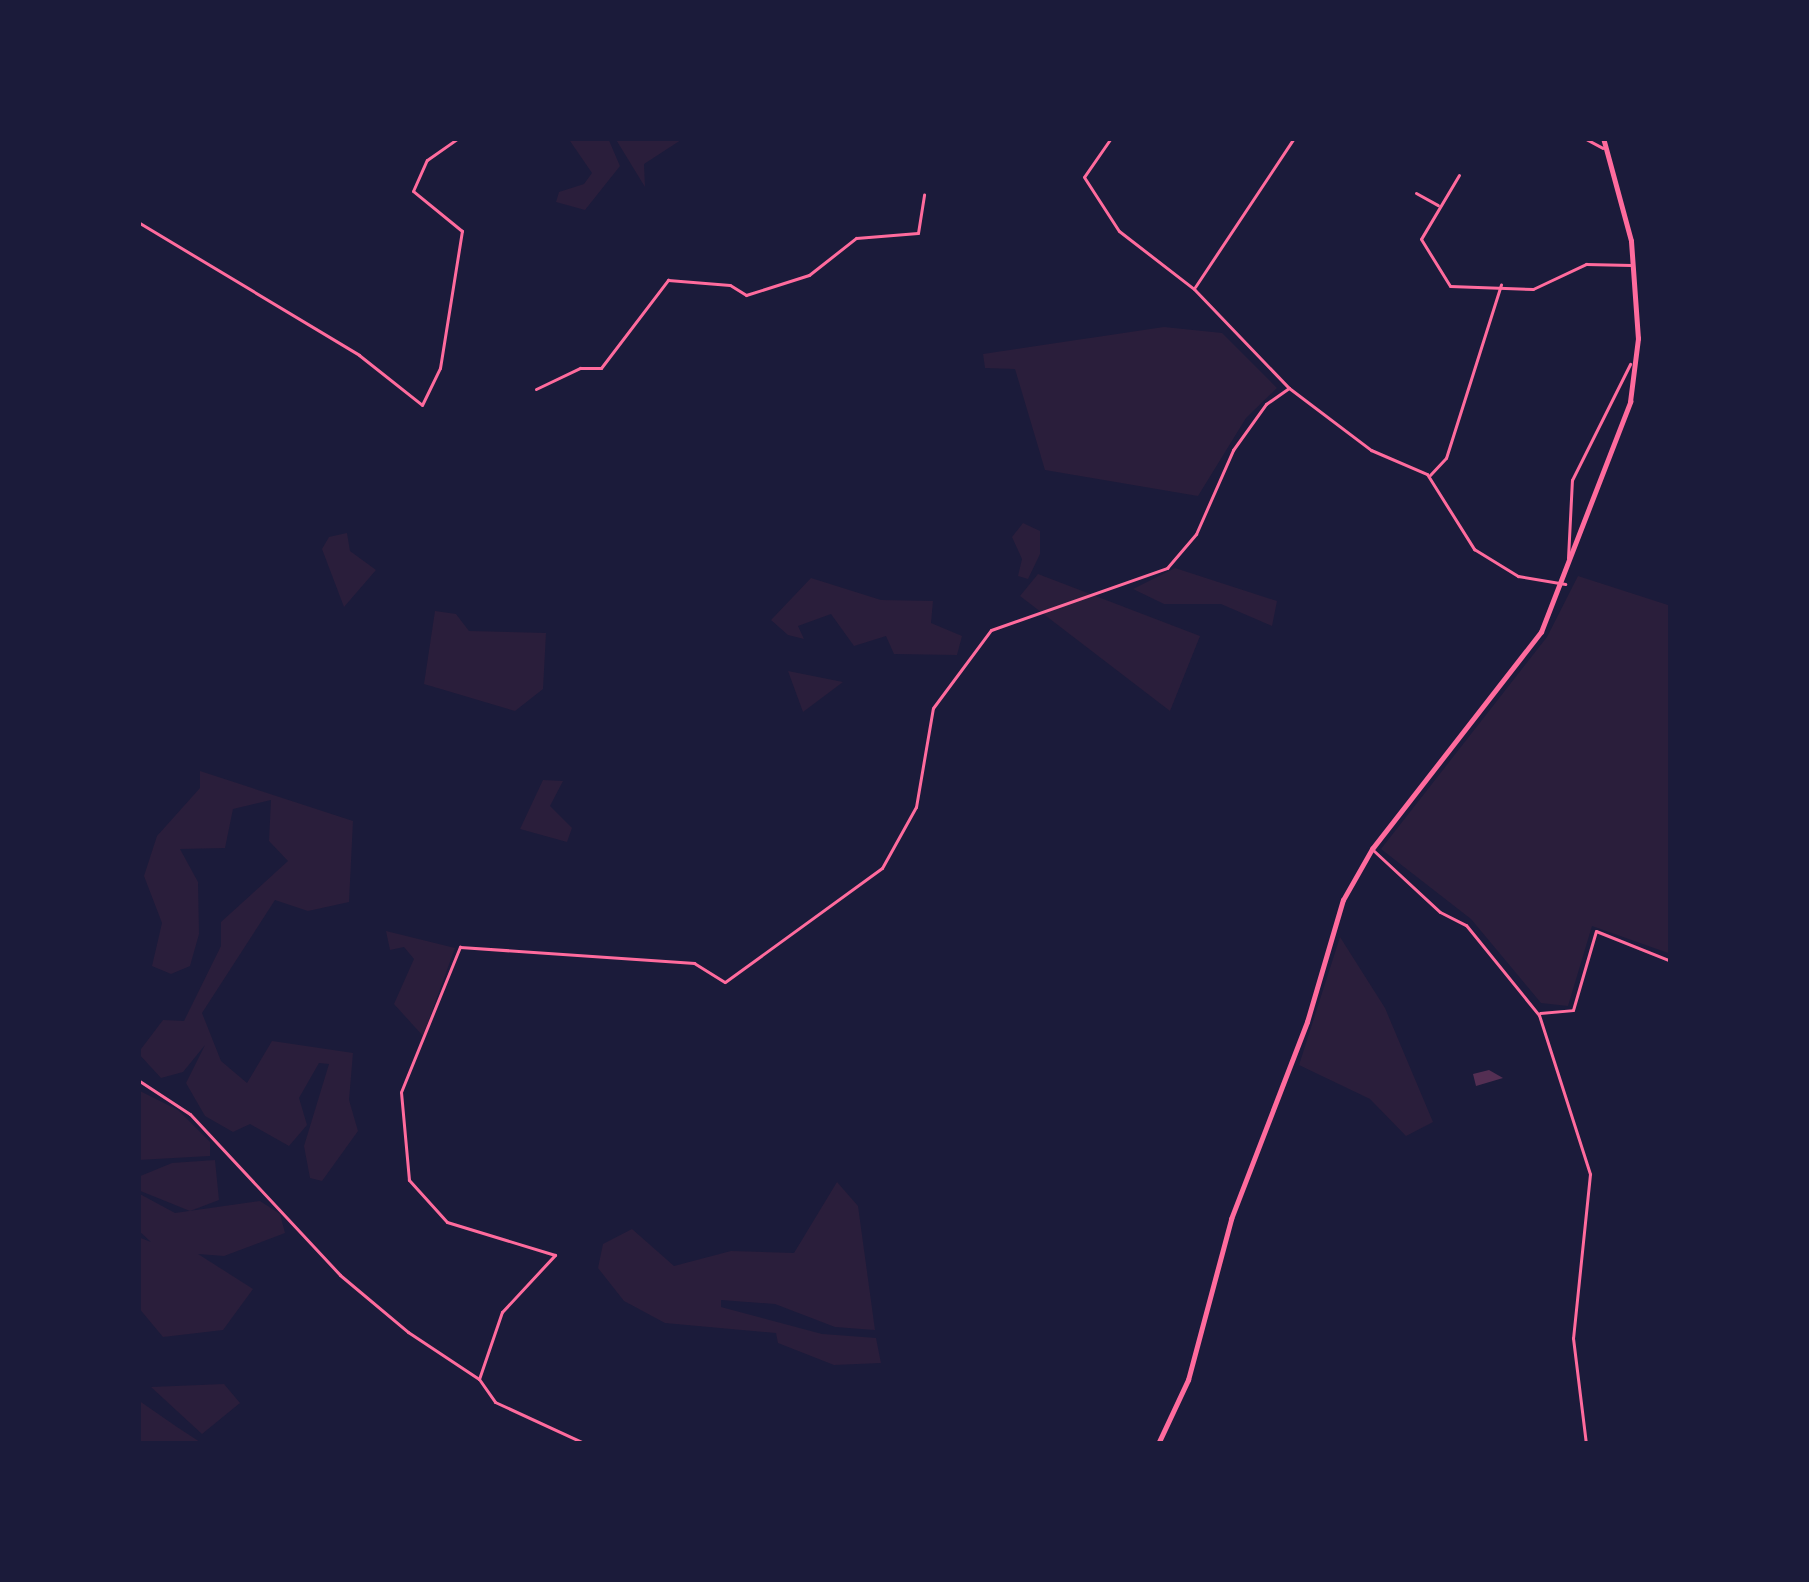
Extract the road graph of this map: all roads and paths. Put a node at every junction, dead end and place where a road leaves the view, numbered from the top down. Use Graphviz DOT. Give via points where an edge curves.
graph roads {
  1 [pos="459,138"];
  2 [pos="1111,138"];
  3 [pos="1294,138"];
  4 [pos="1584,138"];
  5 [pos="1603,138"];
  6 [pos="1605,149"];
  7 [pos="1459,176"];
  8 [pos="1416,193"];
  9 [pos="924,194"];
  10 [pos="1439,206"];
  11 [pos="138,222"];
  12 [pos="1633,265"];
  13 [pos="1502,283"];
  14 [pos="1194,289"];
  15 [pos="1636,371"];
  16 [pos="1288,388"];
  17 [pos="536,389"];
  18 [pos="1429,476"];
  19 [pos="1566,581"];
  20 [pos="1372,849"];
  21 [pos="1671,962"];
  22 [pos="1538,1013"];
  23 [pos="138,1080"];
  24 [pos="479,1378"];
  25 [pos="586,1444"];
  26 [pos="1158,1444"];
  27 [pos="1586,1444"];
  1 -- 11 [label="street" via="428,160 413,191 462,231 440,368 422,405 340,343"];
  2 -- 14 [label="street" via="1085,184 1119,230"];
  3 -- 14 [label="street"];
  4 -- 6 [label="street"];
  5 -- 6 [label="main road"];
  6 -- 12 [label="main road" via="1629,222"];
  7 -- 10 [label="street"];
  8 -- 10 [label="street"];
  9 -- 17 [label="street" via="918,233 856,238 809,275 763,283 746,295 668,280 601,368 580,368"];
  10 -- 13 [label="street" via="1421,238 1442,278 1462,287"];
  12 -- 13 [label="street" via="1586,263 1533,289"];
  12 -- 15 [label="main road"];
  13 -- 18 [label="street" via="1446,458"];
  14 -- 16 [label="street"];
  15 -- 19 [label="main road"];
  15 -- 19 [label="street" via="1629,367 1572,480"];
  16 -- 18 [label="street" via="1371,449"];
  16 -- 24 [label="street" via="1233,450 1196,534 1167,568 991,630 933,708 916,807 882,868 725,982 694,964 460,947 401,1092 409,1180 447,1222 555,1255 502,1312"];
  18 -- 19 [label="street" via="1474,549 1518,576"];
  19 -- 20 [label="main road" via="1541,632"];
  20 -- 22 [label="street" via="1440,912 1466,925"];
  20 -- 26 [label="main road" via="1343,899 1307,1022 1231,1219 1188,1379"];
  21 -- 22 [label="street" via="1596,931 1573,1010"];
  22 -- 27 [label="street" via="1590,1174 1573,1338"];
  23 -- 24 [label="street" via="190,1114 340,1275"];
  24 -- 25 [label="street" via="495,1402"];
}
